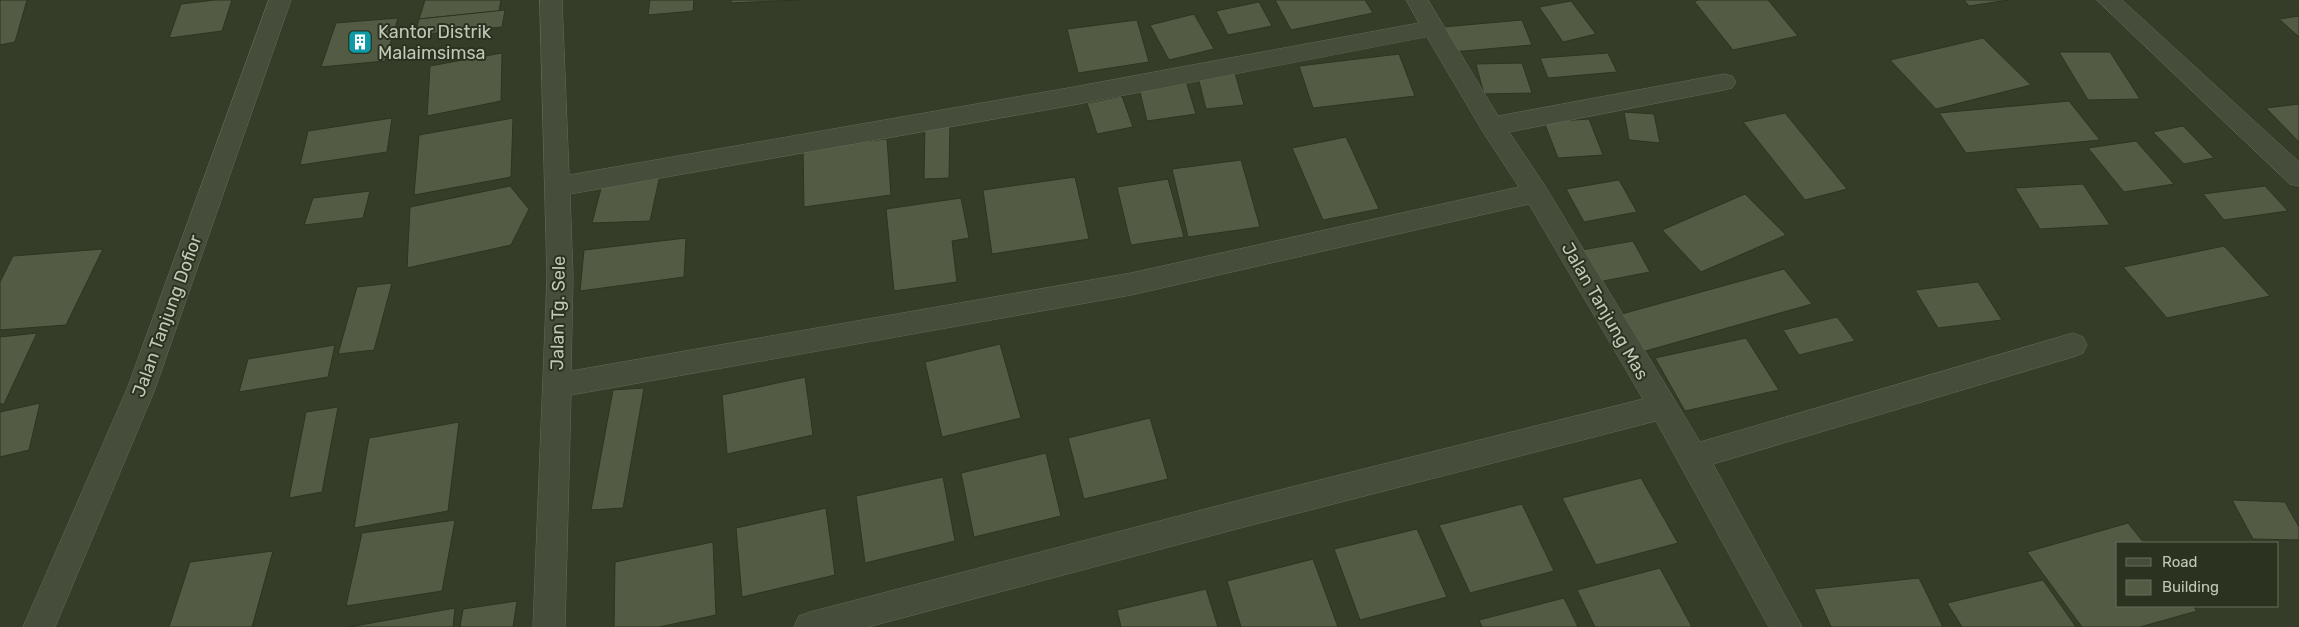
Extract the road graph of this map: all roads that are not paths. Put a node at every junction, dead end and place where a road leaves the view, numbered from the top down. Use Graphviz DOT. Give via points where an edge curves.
graph roads {
  1 [pos="280,0"];
  2 [pos="551,0"];
  3 [pos="1417,0"];
  4 [pos="2108,0"];
  5 [pos="1433,28"];
  6 [pos="1724,82"];
  7 [pos="1492,126"];
  8 [pos="2299,177"];
  9 [pos="558,187"];
  10 [pos="1536,193"];
  11 [pos="2074,345"];
  12 [pos="556,386"];
  13 [pos="1662,407"];
  14 [pos="1693,457"];
  15 [pos="39,627"];
  16 [pos="549,627"];
  17 [pos="810,627"];
  18 [pos="1786,627"];
  1 -- 15 [label="street, Jalan Tanjung Dofior" via="141,389"];
  2 -- 9 [label="street, Jalan Tg. Sele"];
  3 -- 5 [label="street, Jalan Tanjung Mas"];
  4 -- 8 [label="street"];
  5 -- 7 [label="street, Jalan Tanjung Mas"];
  5 -- 9 [label="street" via="1068,97"];
  6 -- 7 [label="street"];
  7 -- 10 [label="street, Jalan Tanjung Mas"];
  9 -- 12 [label="street, Jalan Tg. Sele" via="560,277"];
  10 -- 12 [label="street" via="1131,284"];
  10 -- 13 [label="street, Jalan Tanjung Mas"];
  11 -- 14 [label="street"];
  12 -- 16 [label="street, Jalan Tg. Sele"];
  13 -- 14 [label="street, Jalan Tanjung Mas"];
  13 -- 17 [label="street" via="1244,512"];
  14 -- 18 [label="street, Jalan Tanjung Mas"];
}
